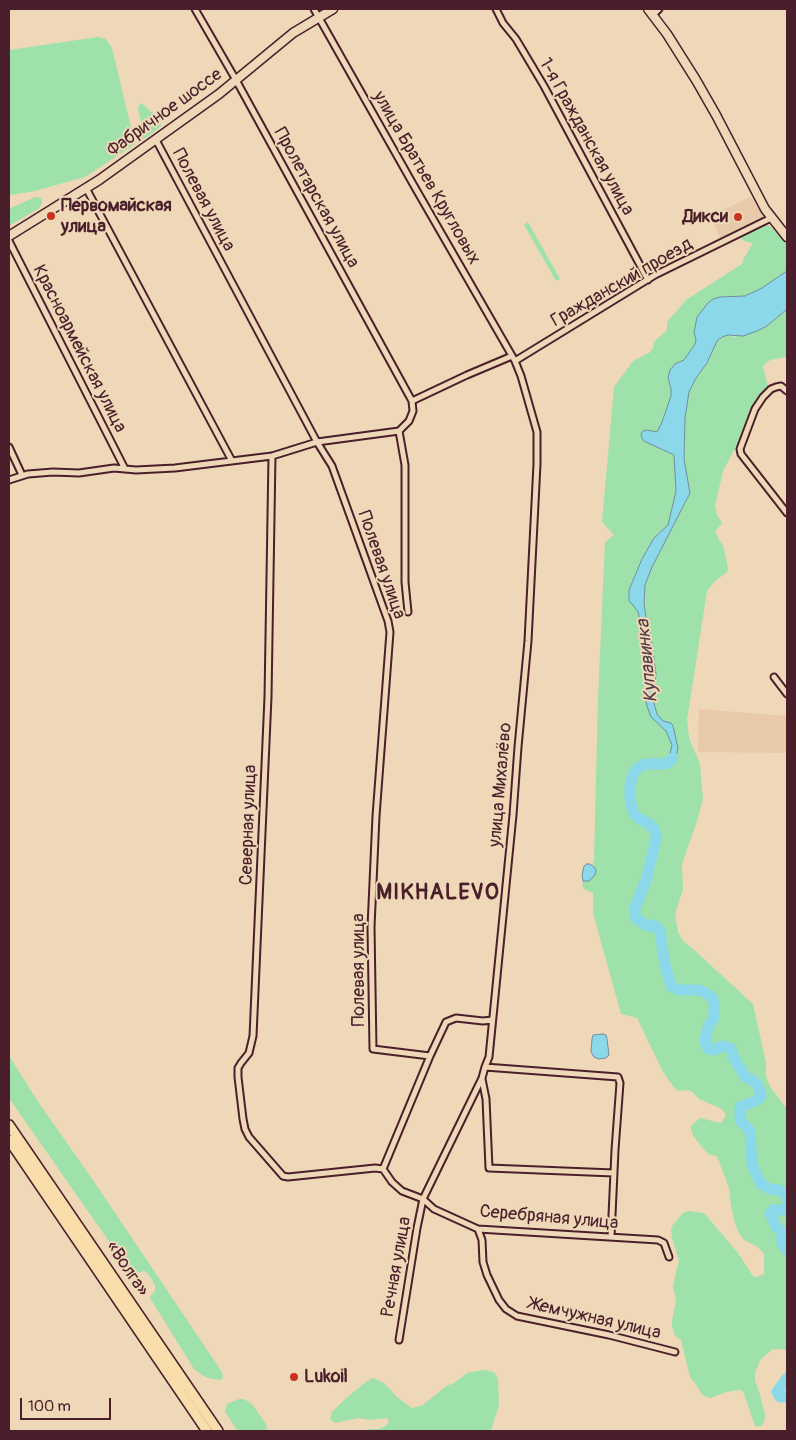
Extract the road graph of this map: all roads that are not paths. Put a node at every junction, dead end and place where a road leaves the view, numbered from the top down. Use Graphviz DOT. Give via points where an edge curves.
graph roads {
  1 [pos="195,9"];
  2 [pos="314,9"];
  3 [pos="333,9"];
  4 [pos="496,9"];
  5 [pos="659,9"];
  6 [pos="650,12"];
  7 [pos="318,17"];
  8 [pos="236,80"];
  9 [pos="156,140"];
  10 [pos="86,188"];
  11 [pos="771,218"];
  12 [pos="9,236"];
  13 [pos="787,237"];
  14 [pos="9,241"];
  15 [pos="648,280"];
  16 [pos="512,356"];
  17 [pos="515,362"];
  18 [pos="787,391"];
  19 [pos="412,401"];
  20 [pos="399,431"];
  21 [pos="316,442"];
  22 [pos="9,447"];
  23 [pos="272,456"];
  24 [pos="232,461"];
  25 [pos="125,469"];
  26 [pos="22,475"];
  27 [pos="9,480"];
  28 [pos="787,512"];
  29 [pos="408,612"];
  30 [pos="774,677"];
  31 [pos="787,694"];
  32 [pos="492,1020"];
  33 [pos="430,1056"];
  34 [pos="485,1067"];
  35 [pos="482,1078"];
  36 [pos="9,1125"];
  37 [pos="9,1140"];
  38 [pos="383,1169"];
  39 [pos="614,1173"];
  40 [pos="423,1199"];
  41 [pos="478,1230"];
  42 [pos="611,1237"];
  43 [pos="669,1257"];
  44 [pos="399,1340"];
  45 [pos="675,1352"];
  46 [pos="207,1431"];
  47 [pos="218,1431"];
  1 -- 8 [label="street, Пролетарская улица"];
  2 -- 7 [label="street, улица Братьев Кругловых"];
  3 -- 7 [label="main road, Фабричное шоссе"];
  4 -- 15 [label="street, 1-я Гражданская улица" via="544,86"];
  5 -- 6 [label="street"];
  6 -- 11 [label="main road" via="696,80"];
  7 -- 8 [label="main road, Фабричное шоссе" via="293,33"];
  7 -- 16 [label="street, улица Братьев Кругловых"];
  8 -- 9 [label="main road, Фабричное шоссе"];
  8 -- 19 [label="street, Пролетарская улица"];
  9 -- 10 [label="main road, Фабричное шоссе"];
  9 -- 21 [label="street, Полевая улица"];
  10 -- 12 [label="main road, Фабричное шоссе"];
  10 -- 24 [label="street"];
  11 -- 13 [label="main road"];
  11 -- 15 [label="street, Гражданский проезд"];
  14 -- 25 [label="street, Красноармейская улица"];
  15 -- 17 [label="street, Гражданский проезд"];
  16 -- 17 [label="street, улица Братьев Кругловых"];
  16 -- 19 [label="street"];
  17 -- 32 [label="street, улица Михалёво" via="536,432 537,464 528,642"];
  18 -- 28 [label="street" via="781,386 771,389 763,397 740,449"];
  19 -- 20 [label="street" via="410,421"];
  20 -- 21 [label="street"];
  20 -- 29 [label="street" via="405,465"];
  21 -- 23 [label="street"];
  21 -- 33 [label="street, Полевая улица" via="334,472 390,632 371,927 373,1049"];
  22 -- 26 [label="street"];
  23 -- 24 [label="street"];
  23 -- 38 [label="street, Северная улица" via="268,697 253,1036 249,1053 238,1068 245,1129 283,1176"];
  24 -- 25 [label="street" via="175,468"];
  25 -- 26 [label="street"];
  26 -- 27 [label="street"];
  30 -- 31 [label="street"];
  32 -- 33 [label="street" via="456,1018 446,1022"];
  32 -- 34 [label="street, улица Михалёво" via="490,1057"];
  33 -- 38 [label="street"];
  34 -- 35 [label="street, улица Михалёво"];
  34 -- 39 [label="street" via="618,1077"];
  35 -- 39 [label="street" via="490,1168"];
  35 -- 40 [label="street, улица Михалёво"];
  36 -- 47 [label="highway, «Волга»"];
  37 -- 46 [label="highway, «Волга»"];
  38 -- 40 [label="street, Серебряная улица" via="402,1191"];
  39 -- 42 [label="street"];
  40 -- 41 [label="street, Серебряная улица" via="434,1209"];
  40 -- 44 [label="street, Речная улица"];
  41 -- 42 [label="street, Серебряная улица"];
  41 -- 45 [label="street, Жемчужная улица" via="487,1275 499,1300 517,1316"];
  42 -- 43 [label="street, Серебряная улица" via="658,1240 664,1243"];
}
